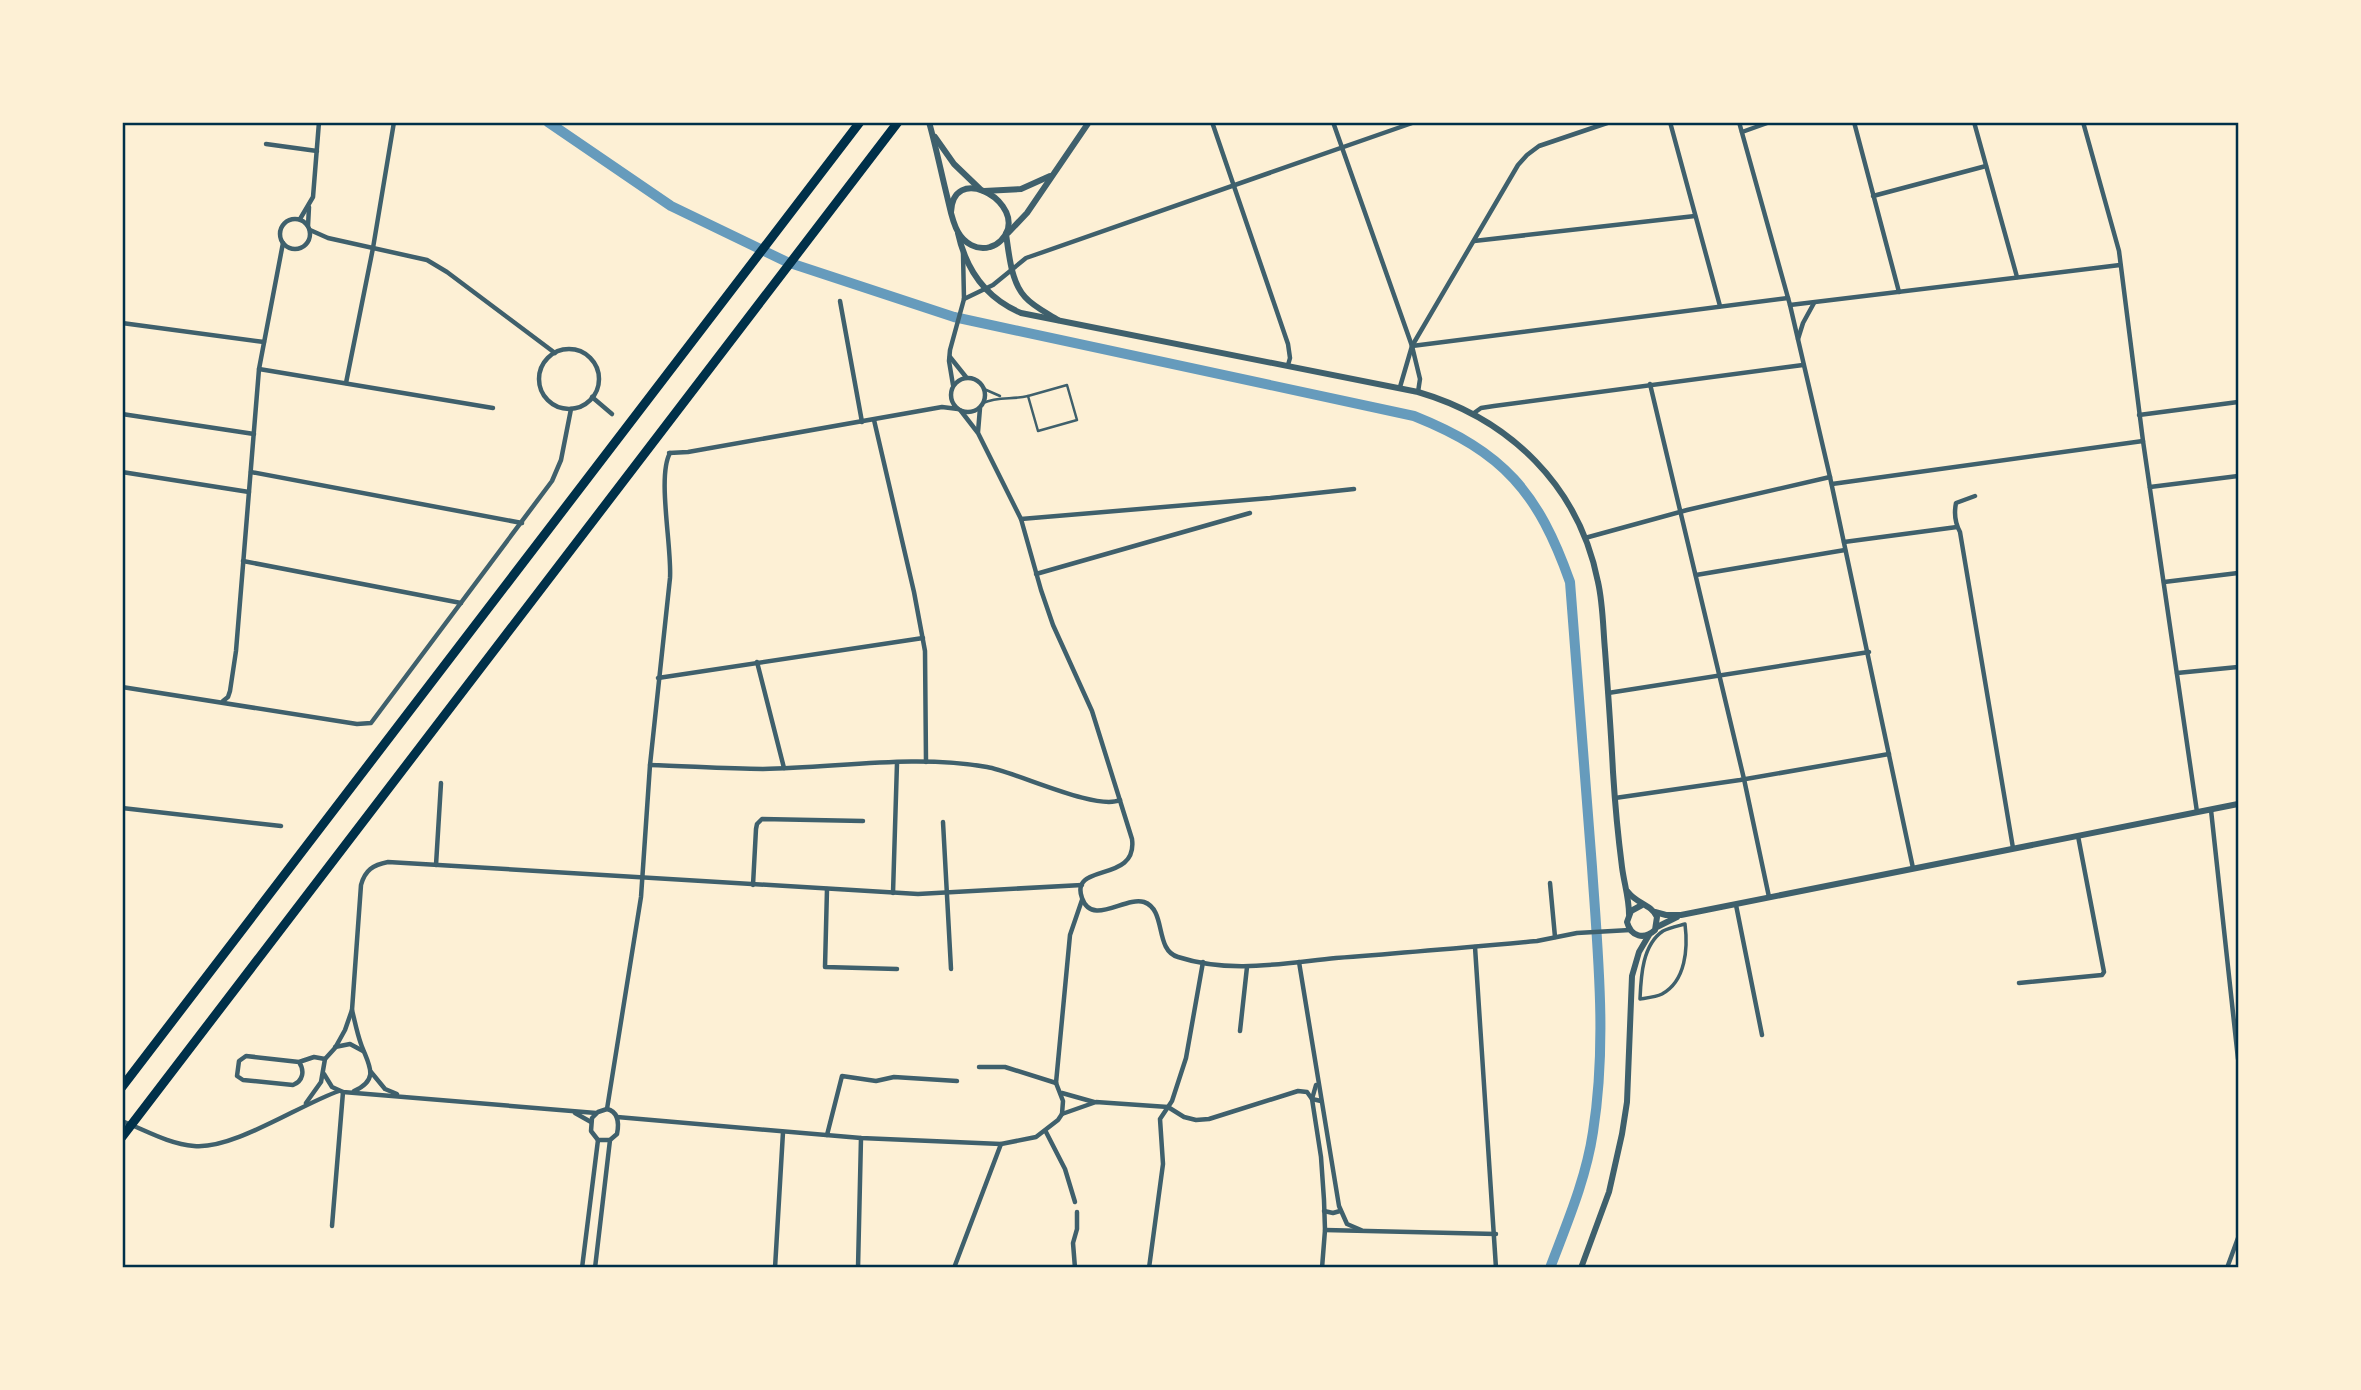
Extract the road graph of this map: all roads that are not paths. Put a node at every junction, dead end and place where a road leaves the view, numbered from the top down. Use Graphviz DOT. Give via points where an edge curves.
graph roads {
  1 [pos="319,122"];
  2 [pos="394,122"];
  3 [pos="860,122"];
  4 [pos="898,122"];
  5 [pos="929,122"];
  6 [pos="1088,122"];
  7 [pos="1212,122"];
  8 [pos="1333,122"];
  9 [pos="1415,122"];
  10 [pos="1610,122"];
  11 [pos="1670,122"];
  12 [pos="1739,122"];
  13 [pos="1770,122"];
  14 [pos="1854,122"];
  15 [pos="1974,122"];
  16 [pos="2083,122"];
  17 [pos="932,132"];
  18 [pos="1742,132"];
  19 [pos="266,144"];
  20 [pos="1342,148"];
  21 [pos="317,152"];
  22 [pos="1986,166"];
  23 [pos="1052,175"];
  24 [pos="1233,186"];
  25 [pos="982,190"];
  26 [pos="1874,196"];
  27 [pos="309,206"];
  28 [pos="951,212"];
  29 [pos="1695,216"];
  30 [pos="299,219"];
  31 [pos="309,228"];
  32 [pos="958,233"];
  33 [pos="1006,234"];
  34 [pos="328,238"];
  35 [pos="309,240"];
  36 [pos="1474,241"];
  37 [pos="283,243"];
  38 [pos="292,248"];
  39 [pos="373,248"];
  40 [pos="962,253"];
  41 [pos="280,263"];
  42 [pos="2120,265"];
  43 [pos="1013,268"];
  44 [pos="2017,277"];
  45 [pos="985,289"];
  46 [pos="1899,292"];
  47 [pos="964,299"];
  48 [pos="840,300"];
  49 [pos="1789,302"];
  50 [pos="1815,302"];
  51 [pos="1720,306"];
  52 [pos="1060,321"];
  53 [pos="122,323"];
  54 [pos="1798,340"];
  55 [pos="264,342"];
  56 [pos="538,342"];
  57 [pos="1412,346"];
  58 [pos="555,353"];
  59 [pos="950,356"];
  60 [pos="547,359"];
  61 [pos="1288,365"];
  62 [pos="1803,365"];
  63 [pos="260,369"];
  64 [pos="966,377"];
  65 [pos="346,383"];
  66 [pos="1650,384"];
  67 [pos="953,385"];
  68 [pos="1400,387"];
  69 [pos="984,389"];
  70 [pos="1419,391"];
  71 [pos="1028,396"];
  72 [pos="592,397"];
  73 [pos="1003,398"];
  74 [pos="2238,402"];
  75 [pos="981,405"];
  76 [pos="493,408"];
  77 [pos="572,409"];
  78 [pos="959,410"];
  79 [pos="122,414"];
  80 [pos="612,414"];
  81 [pos="1474,414"];
  82 [pos="2139,415"];
  83 [pos="874,420"];
  84 [pos="862,422"];
  85 [pos="978,433"];
  86 [pos="254,434"];
  87 [pos="2143,441"];
  88 [pos="122,472"];
  89 [pos="251,472"];
  90 [pos="2238,476"];
  91 [pos="1830,477"];
  92 [pos="1832,484"];
  93 [pos="2150,487"];
  94 [pos="1354,489"];
  95 [pos="249,492"];
  96 [pos="1975,496"];
  97 [pos="1681,511"];
  98 [pos="1250,513"];
  99 [pos="1021,519"];
  100 [pos="522,523"];
  101 [pos="1957,527"];
  102 [pos="1585,538"];
  103 [pos="1844,542"];
  104 [pos="1845,550"];
  105 [pos="243,561"];
  106 [pos="2238,573"];
  107 [pos="1036,574"];
  108 [pos="1696,575"];
  109 [pos="2164,582"];
  110 [pos="461,603"];
  111 [pos="923,638"];
  112 [pos="1869,652"];
  113 [pos="757,662"];
  114 [pos="2238,667"];
  115 [pos="2177,673"];
  116 [pos="1719,676"];
  117 [pos="659,678"];
  118 [pos="122,687"];
  119 [pos="1608,693"];
  120 [pos="219,702"];
  121 [pos="1889,754"];
  122 [pos="897,762"];
  123 [pos="926,762"];
  124 [pos="650,765"];
  125 [pos="784,768"];
  126 [pos="1744,779"];
  127 [pos="441,783"];
  128 [pos="1615,798"];
  129 [pos="1120,800"];
  130 [pos="2238,804"];
  131 [pos="122,808"];
  132 [pos="2211,809"];
  133 [pos="2197,812"];
  134 [pos="863,821"];
  135 [pos="943,822"];
  136 [pos="281,826"];
  137 [pos="2078,835"];
  138 [pos="2013,848"];
  139 [pos="436,866"];
  140 [pos="1913,868"];
  141 [pos="642,879"];
  142 [pos="1550,883"];
  143 [pos="753,885"];
  144 [pos="1064,885"];
  145 [pos="1082,885"];
  146 [pos="827,889"];
  147 [pos="1627,890"];
  148 [pos="893,893"];
  149 [pos="947,893"];
  150 [pos="1081,893"];
  151 [pos="1769,897"];
  152 [pos="1082,900"];
  153 [pos="1642,905"];
  154 [pos="1736,905"];
  155 [pos="1655,912"];
  156 [pos="1629,914"];
  157 [pos="1681,915"];
  158 [pos="1685,924"];
  159 [pos="1657,927"];
  160 [pos="1633,933"];
  161 [pos="1649,935"];
  162 [pos="1555,937"];
  163 [pos="1475,947"];
  164 [pos="1639,952"];
  165 [pos="1203,962"];
  166 [pos="1299,962"];
  167 [pos="1247,967"];
  168 [pos="897,969"];
  169 [pos="951,969"];
  170 [pos="2019,983"];
  171 [pos="352,1010"];
  172 [pos="1240,1031"];
  173 [pos="1762,1035"];
  174 [pos="335,1048"];
  175 [pos="364,1051"];
  176 [pos="325,1059"];
  177 [pos="2238,1059"];
  178 [pos="299,1062"];
  179 [pos="979,1067"];
  180 [pos="371,1072"];
  181 [pos="324,1074"];
  182 [pos="1317,1080"];
  183 [pos="957,1081"];
  184 [pos="1056,1083"];
  185 [pos="122,1087"];
  186 [pos="344,1092"];
  187 [pos="1061,1093"];
  188 [pos="401,1096"];
  189 [pos="1312,1099"];
  190 [pos="1321,1101"];
  191 [pos="1096,1102"];
  192 [pos="306,1104"];
  193 [pos="1168,1107"];
  194 [pos="607,1109"];
  195 [pos="571,1112"];
  196 [pos="596,1114"];
  197 [pos="1062,1114"];
  198 [pos="617,1117"];
  199 [pos="122,1121"];
  200 [pos="591,1122"];
  201 [pos="783,1132"];
  202 [pos="1046,1132"];
  203 [pos="827,1135"];
  204 [pos="122,1137"];
  205 [pos="861,1138"];
  206 [pos="598,1140"];
  207 [pos="610,1140"];
  208 [pos="1001,1144"];
  209 [pos="1075,1202"];
  210 [pos="1324,1211"];
  211 [pos="1340,1211"];
  212 [pos="1077,1212"];
  213 [pos="332,1226"];
  214 [pos="1325,1230"];
  215 [pos="1361,1230"];
  216 [pos="1496,1234"];
  217 [pos="2238,1238"];
  218 [pos="582,1268"];
  219 [pos="595,1268"];
  220 [pos="775,1268"];
  221 [pos="858,1268"];
  222 [pos="954,1268"];
  223 [pos="1075,1268"];
  224 [pos="1149,1268"];
  225 [pos="1322,1268"];
  226 [pos="1496,1268"];
  227 [pos="1581,1268"];
  228 [pos="2227,1268"];
  1 -- 21 [label="street"];
  2 -- 39 [label="street"];
  3 -- 185 [label="highway"];
  4 -- 204 [label="highway"];
  5 -- 17 [label="street"];
  6 -- 23 [label="street"];
  7 -- 24 [label="street"];
  8 -- 20 [label="street"];
  9 -- 20 [label="street"];
  10 -- 36 [label="street" via="1539,146 1527,155"];
  11 -- 29 [label="street"];
  12 -- 18 [label="street"];
  13 -- 18 [label="street"];
  14 -- 26 [label="street"];
  15 -- 22 [label="street"];
  16 -- 42 [label="street"];
  17 -- 25 [label="street" via="954,164"];
  17 -- 28 [label="street"];
  18 -- 49 [label="street"];
  19 -- 21 [label="street"];
  20 -- 24 [label="street"];
  20 -- 57 [label="street"];
  21 -- 27 [label="street"];
  22 -- 26 [label="street"];
  22 -- 44 [label="street"];
  23 -- 25 [label="street" via="1021,189"];
  23 -- 33 [label="street" via="1021,221"];
  24 -- 43 [label="street" via="1041,252"];
  24 -- 61 [label="street" via="1288,344"];
  25 -- 28 [label="street" via="968,188 958,193"];
  25 -- 33 [label="street" via="1007,213"];
  26 -- 46 [label="street"];
  27 -- 30 [label="street"];
  27 -- 31 [label="street"];
  28 -- 32 [label="street"];
  29 -- 36 [label="street"];
  29 -- 51 [label="street"];
  30 -- 31 [label="street"];
  30 -- 37 [label="street" via="282,225"];
  31 -- 34 [label="street"];
  31 -- 35 [label="street"];
  32 -- 33 [label="street" via="972,246 985,248"];
  32 -- 40 [label="street"];
  33 -- 43 [label="street"];
  34 -- 35 [label="street"];
  34 -- 39 [label="street"];
  35 -- 38 [label="street"];
  36 -- 57 [label="street"];
  37 -- 38 [label="street"];
  37 -- 41 [label="street"];
  38 -- 41 [label="street"];
  39 -- 56 [label="street" via="427,260"];
  39 -- 65 [label="street"];
  40 -- 45 [label="street"];
  40 -- 47 [label="street"];
  41 -- 55 [label="street"];
  42 -- 44 [label="street"];
  42 -- 82 [label="street"];
  43 -- 45 [label="street"];
  43 -- 52 [label="street" via="1026,298"];
  44 -- 46 [label="street"];
  45 -- 47 [label="street"];
  45 -- 52 [label="street" via="1008,307"];
  46 -- 50 [label="street"];
  47 -- 59 [label="street"];
  48 -- 84 [label="street"];
  49 -- 50 [label="street"];
  49 -- 51 [label="street"];
  49 -- 54 [label="street"];
  50 -- 54 [label="street"];
  51 -- 57 [label="street"];
  52 -- 61 [label="street"];
  53 -- 55 [label="street"];
  54 -- 62 [label="street"];
  55 -- 63 [label="street"];
  56 -- 58 [label="street"];
  56 -- 60 [label="street"];
  57 -- 68 [label="street"];
  57 -- 70 [label="street"];
  58 -- 60 [label="street"];
  58 -- 72 [label="street" via="572,349 588,357 597,372"];
  59 -- 64 [label="street"];
  59 -- 67 [label="street"];
  60 -- 77 [label="street" via="539,373 544,396 556,407"];
  61 -- 68 [label="street"];
  62 -- 66 [label="street"];
  62 -- 91 [label="street"];
  63 -- 65 [label="street"];
  63 -- 86 [label="street"];
  64 -- 67 [label="street"];
  64 -- 69 [label="street" via="976,379"];
  65 -- 76 [label="street"];
  66 -- 81 [label="street" via="1480,408"];
  66 -- 97 [label="street"];
  67 -- 78 [label="street" via="950,397"];
  68 -- 70 [label="street"];
  69 -- 73 [label="lane"];
  69 -- 75 [label="street"];
  70 -- 81 [label="street"];
  71 -- 71 [label="lane" via="1038,431 1077,420 1067,385"];
  71 -- 73 [label="lane"];
  72 -- 77 [label="street"];
  72 -- 80 [label="street"];
  73 -- 75 [label="lane"];
  74 -- 82 [label="street"];
  75 -- 78 [label="street" via="971,412"];
  75 -- 85 [label="street"];
  77 -- 100 [label="street" via="552,481"];
  78 -- 83 [label="street" via="942,407"];
  78 -- 85 [label="street"];
  79 -- 86 [label="street"];
  81 -- 102 [label="street" via="1530,454 1565,498"];
  82 -- 87 [label="street"];
  83 -- 84 [label="street"];
  83 -- 111 [label="street"];
  84 -- 117 [label="street" via="669,453 664,473 671,556"];
  85 -- 99 [label="street"];
  86 -- 89 [label="street"];
  87 -- 92 [label="street"];
  87 -- 93 [label="street"];
  88 -- 95 [label="street"];
  89 -- 95 [label="street"];
  89 -- 100 [label="street"];
  90 -- 93 [label="street"];
  91 -- 92 [label="street"];
  91 -- 97 [label="street"];
  92 -- 103 [label="street"];
  93 -- 109 [label="street"];
  94 -- 99 [label="street"];
  95 -- 105 [label="street"];
  96 -- 101 [label="street" via="1956,503"];
  97 -- 102 [label="street"];
  97 -- 108 [label="street"];
  98 -- 107 [label="street"];
  99 -- 107 [label="street"];
  100 -- 110 [label="street"];
  101 -- 103 [label="street"];
  101 -- 138 [label="street"];
  102 -- 119 [label="street" via="1598,582"];
  103 -- 104 [label="street"];
  104 -- 108 [label="street"];
  104 -- 112 [label="street"];
  105 -- 110 [label="street"];
  105 -- 120 [label="street" via="230,691"];
  106 -- 109 [label="street"];
  107 -- 129 [label="street" via="1098,729"];
  108 -- 116 [label="street"];
  109 -- 115 [label="street"];
  110 -- 120 [label="street" via="371,723"];
  111 -- 113 [label="street"];
  111 -- 123 [label="street"];
  112 -- 116 [label="street"];
  112 -- 121 [label="street"];
  113 -- 117 [label="street"];
  113 -- 125 [label="street"];
  114 -- 115 [label="street"];
  115 -- 133 [label="street"];
  116 -- 119 [label="street"];
  116 -- 126 [label="street"];
  117 -- 124 [label="street"];
  118 -- 120 [label="street"];
  119 -- 128 [label="street"];
  121 -- 126 [label="street"];
  121 -- 140 [label="street"];
  122 -- 123 [label="street"];
  122 -- 125 [label="street"];
  122 -- 148 [label="street"];
  123 -- 129 [label="street" via="990,767 1064,793 1112,803"];
  124 -- 125 [label="street"];
  124 -- 141 [label="street"];
  126 -- 128 [label="street"];
  126 -- 151 [label="street"];
  127 -- 139 [label="street"];
  128 -- 147 [label="street"];
  129 -- 145 [label="street" via="1132,839 1131,856 1122,865 1090,876"];
  130 -- 132 [label="street"];
  131 -- 136 [label="street"];
  132 -- 133 [label="street"];
  132 -- 177 [label="street"];
  133 -- 137 [label="street"];
  134 -- 143 [label="street" via="759,821"];
  135 -- 149 [label="street"];
  137 -- 138 [label="street"];
  137 -- 170 [label="street" via="2104,972"];
  138 -- 140 [label="street"];
  139 -- 141 [label="street"];
  139 -- 171 [label="street" via="388,862 365,874"];
  140 -- 151 [label="street"];
  141 -- 143 [label="street"];
  141 -- 194 [label="street"];
  142 -- 162 [label="street"];
  143 -- 146 [label="street"];
  144 -- 145 [label="street"];
  144 -- 149 [label="street"];
  144 -- 150 [label="street"];
  145 -- 150 [label="street"];
  146 -- 148 [label="street"];
  146 -- 168 [label="street" via="825,967"];
  147 -- 153 [label="street"];
  147 -- 156 [label="street"];
  148 -- 149 [label="street"];
  149 -- 169 [label="street"];
  150 -- 152 [label="street"];
  151 -- 154 [label="street"];
  152 -- 165 [label="street" via="1097,911 1135,901 1146,903 1155,912 1169,952"];
  152 -- 184 [label="street" via="1070,935"];
  153 -- 155 [label="street"];
  153 -- 156 [label="street"];
  154 -- 157 [label="street"];
  154 -- 173 [label="street"];
  155 -- 157 [label="street"];
  155 -- 159 [label="street"];
  156 -- 160 [label="street" via="1627,922"];
  157 -- 159 [label="street"];
  158 -- 158 [label="street" via="1663,932 1650,945 1640,999 1661,994 1682,971"];
  159 -- 161 [label="street"];
  160 -- 161 [label="street"];
  160 -- 162 [label="street"];
  160 -- 164 [label="street"];
  161 -- 164 [label="street"];
  162 -- 163 [label="street"];
  163 -- 166 [label="street"];
  163 -- 216 [label="street"];
  164 -- 227 [label="street" via="1630,991 1622,1134 1609,1192"];
  165 -- 167 [label="street"];
  165 -- 193 [label="street" via="1186,1058"];
  166 -- 167 [label="street"];
  166 -- 182 [label="street"];
  167 -- 172 [label="street"];
  171 -- 174 [label="street"];
  171 -- 175 [label="street"];
  174 -- 175 [label="street" via="350,1044"];
  174 -- 176 [label="street"];
  175 -- 180 [label="street"];
  176 -- 178 [label="street"];
  176 -- 181 [label="street"];
  178 -- 178 [label="street" via="246,1056 239,1061 237,1076 293,1085 302,1076"];
  179 -- 184 [label="street" via="1005,1068"];
  180 -- 186 [label="street" via="363,1087"];
  180 -- 188 [label="street" via="385,1089"];
  181 -- 186 [label="street" via="332,1087"];
  181 -- 192 [label="street"];
  182 -- 189 [label="street"];
  182 -- 190 [label="street"];
  183 -- 203 [label="street" via="894,1077 876,1081 842,1076"];
  184 -- 187 [label="street"];
  186 -- 188 [label="street"];
  186 -- 192 [label="street"];
  186 -- 213 [label="street"];
  187 -- 191 [label="street"];
  187 -- 197 [label="street"];
  188 -- 195 [label="street"];
  189 -- 190 [label="street"];
  189 -- 193 [label="street" via="1307,1092 1298,1091 1196,1120"];
  189 -- 210 [label="street"];
  190 -- 211 [label="street"];
  191 -- 193 [label="street"];
  191 -- 197 [label="street"];
  192 -- 199 [label="street" via="225,1143 195,1146"];
  193 -- 224 [label="street" via="1160,1119 1163,1164"];
  194 -- 196 [label="street"];
  194 -- 198 [label="street"];
  195 -- 196 [label="street"];
  195 -- 200 [label="street"];
  196 -- 200 [label="street"];
  197 -- 202 [label="street"];
  198 -- 201 [label="street"];
  198 -- 207 [label="street" via="617,1134"];
  200 -- 206 [label="street"];
  201 -- 203 [label="street"];
  201 -- 220 [label="street"];
  202 -- 208 [label="street"];
  202 -- 209 [label="street"];
  203 -- 205 [label="street"];
  205 -- 208 [label="street"];
  205 -- 221 [label="street"];
  206 -- 207 [label="street"];
  206 -- 218 [label="street"];
  207 -- 219 [label="street"];
  208 -- 222 [label="street"];
  210 -- 211 [label="street"];
  210 -- 214 [label="street"];
  211 -- 215 [label="street" via="1347,1224"];
  212 -- 223 [label="street"];
  214 -- 215 [label="street"];
  214 -- 225 [label="street"];
  215 -- 216 [label="street"];
  216 -- 226 [label="street"];
  217 -- 228 [label="street"];
}
